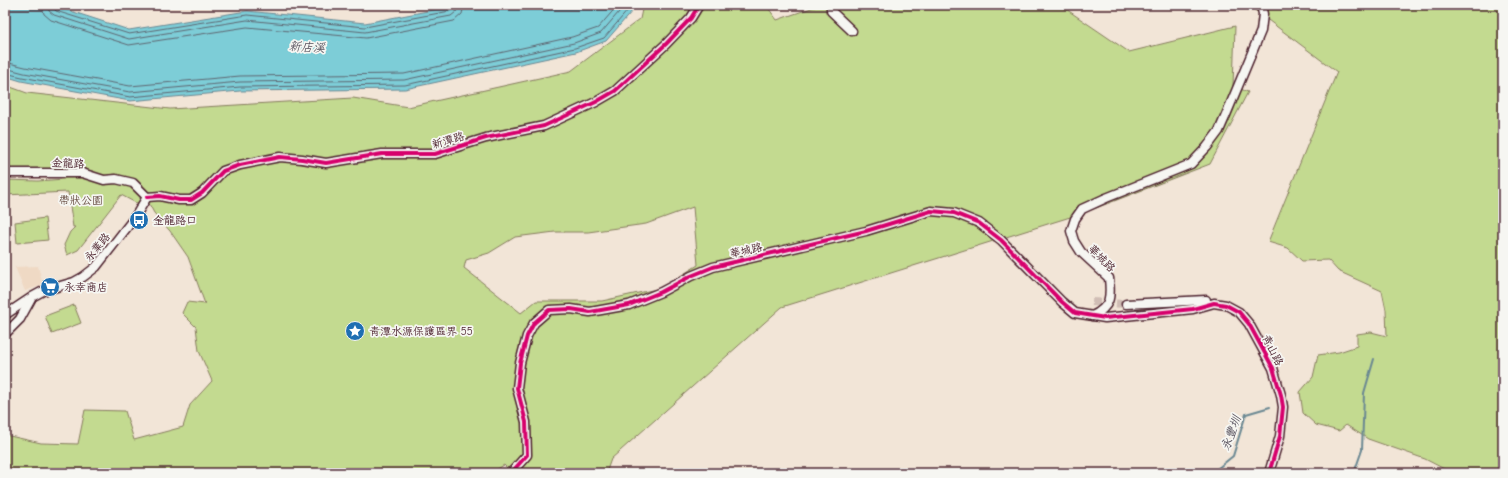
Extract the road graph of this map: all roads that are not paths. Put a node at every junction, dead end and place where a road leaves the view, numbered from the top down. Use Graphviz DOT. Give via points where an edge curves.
graph roads {
  1 [pos="699,5"];
  2 [pos="831,5"];
  3 [pos="1261,5"];
  4 [pos="852,31"];
  5 [pos="5,173"];
  6 [pos="147,196"];
  7 [pos="32,297"];
  8 [pos="1210,302"];
  9 [pos="1126,304"];
  10 [pos="5,315"];
  11 [pos="1092,316"];
  12 [pos="5,334"];
  13 [pos="511,473"];
  14 [pos="1269,473"];
  1 -- 6 [label="street, 新潭路" via="691,18 666,44 615,91 544,126 486,138 436,154 382,154 326,163 280,157 223,171 202,193 191,200"];
  2 -- 4 [label="street" via="831,11"];
  3 -- 11 [label="street, 華城路" via="1261,31 1219,131 1207,147 1191,164 1082,209 1075,219 1071,231 1074,241 1081,252 1109,278 1108,303 1103,311"];
  5 -- 6 [label="street, 金龍路" via="82,173 104,180 116,179 133,183"];
  6 -- 7 [label="street, 永業路" via="135,217 96,267 74,282"];
  7 -- 10 [label="street, 永業路"];
  7 -- 12 [label="street" via="20,319"];
  8 -- 9 [label="street"];
  8 -- 11 [label="street" via="1193,308 1105,318"];
  8 -- 14 [label="street, 青山路" via="1226,305 1239,312 1249,324 1273,368 1283,407 1280,436"];
  11 -- 13 [label="street, 華城路" via="1075,313 1016,254 979,223 954,213 931,211 866,231 713,267 629,304 590,312 571,309 549,310 534,323 526,336 517,388 526,422 527,455"];
}
